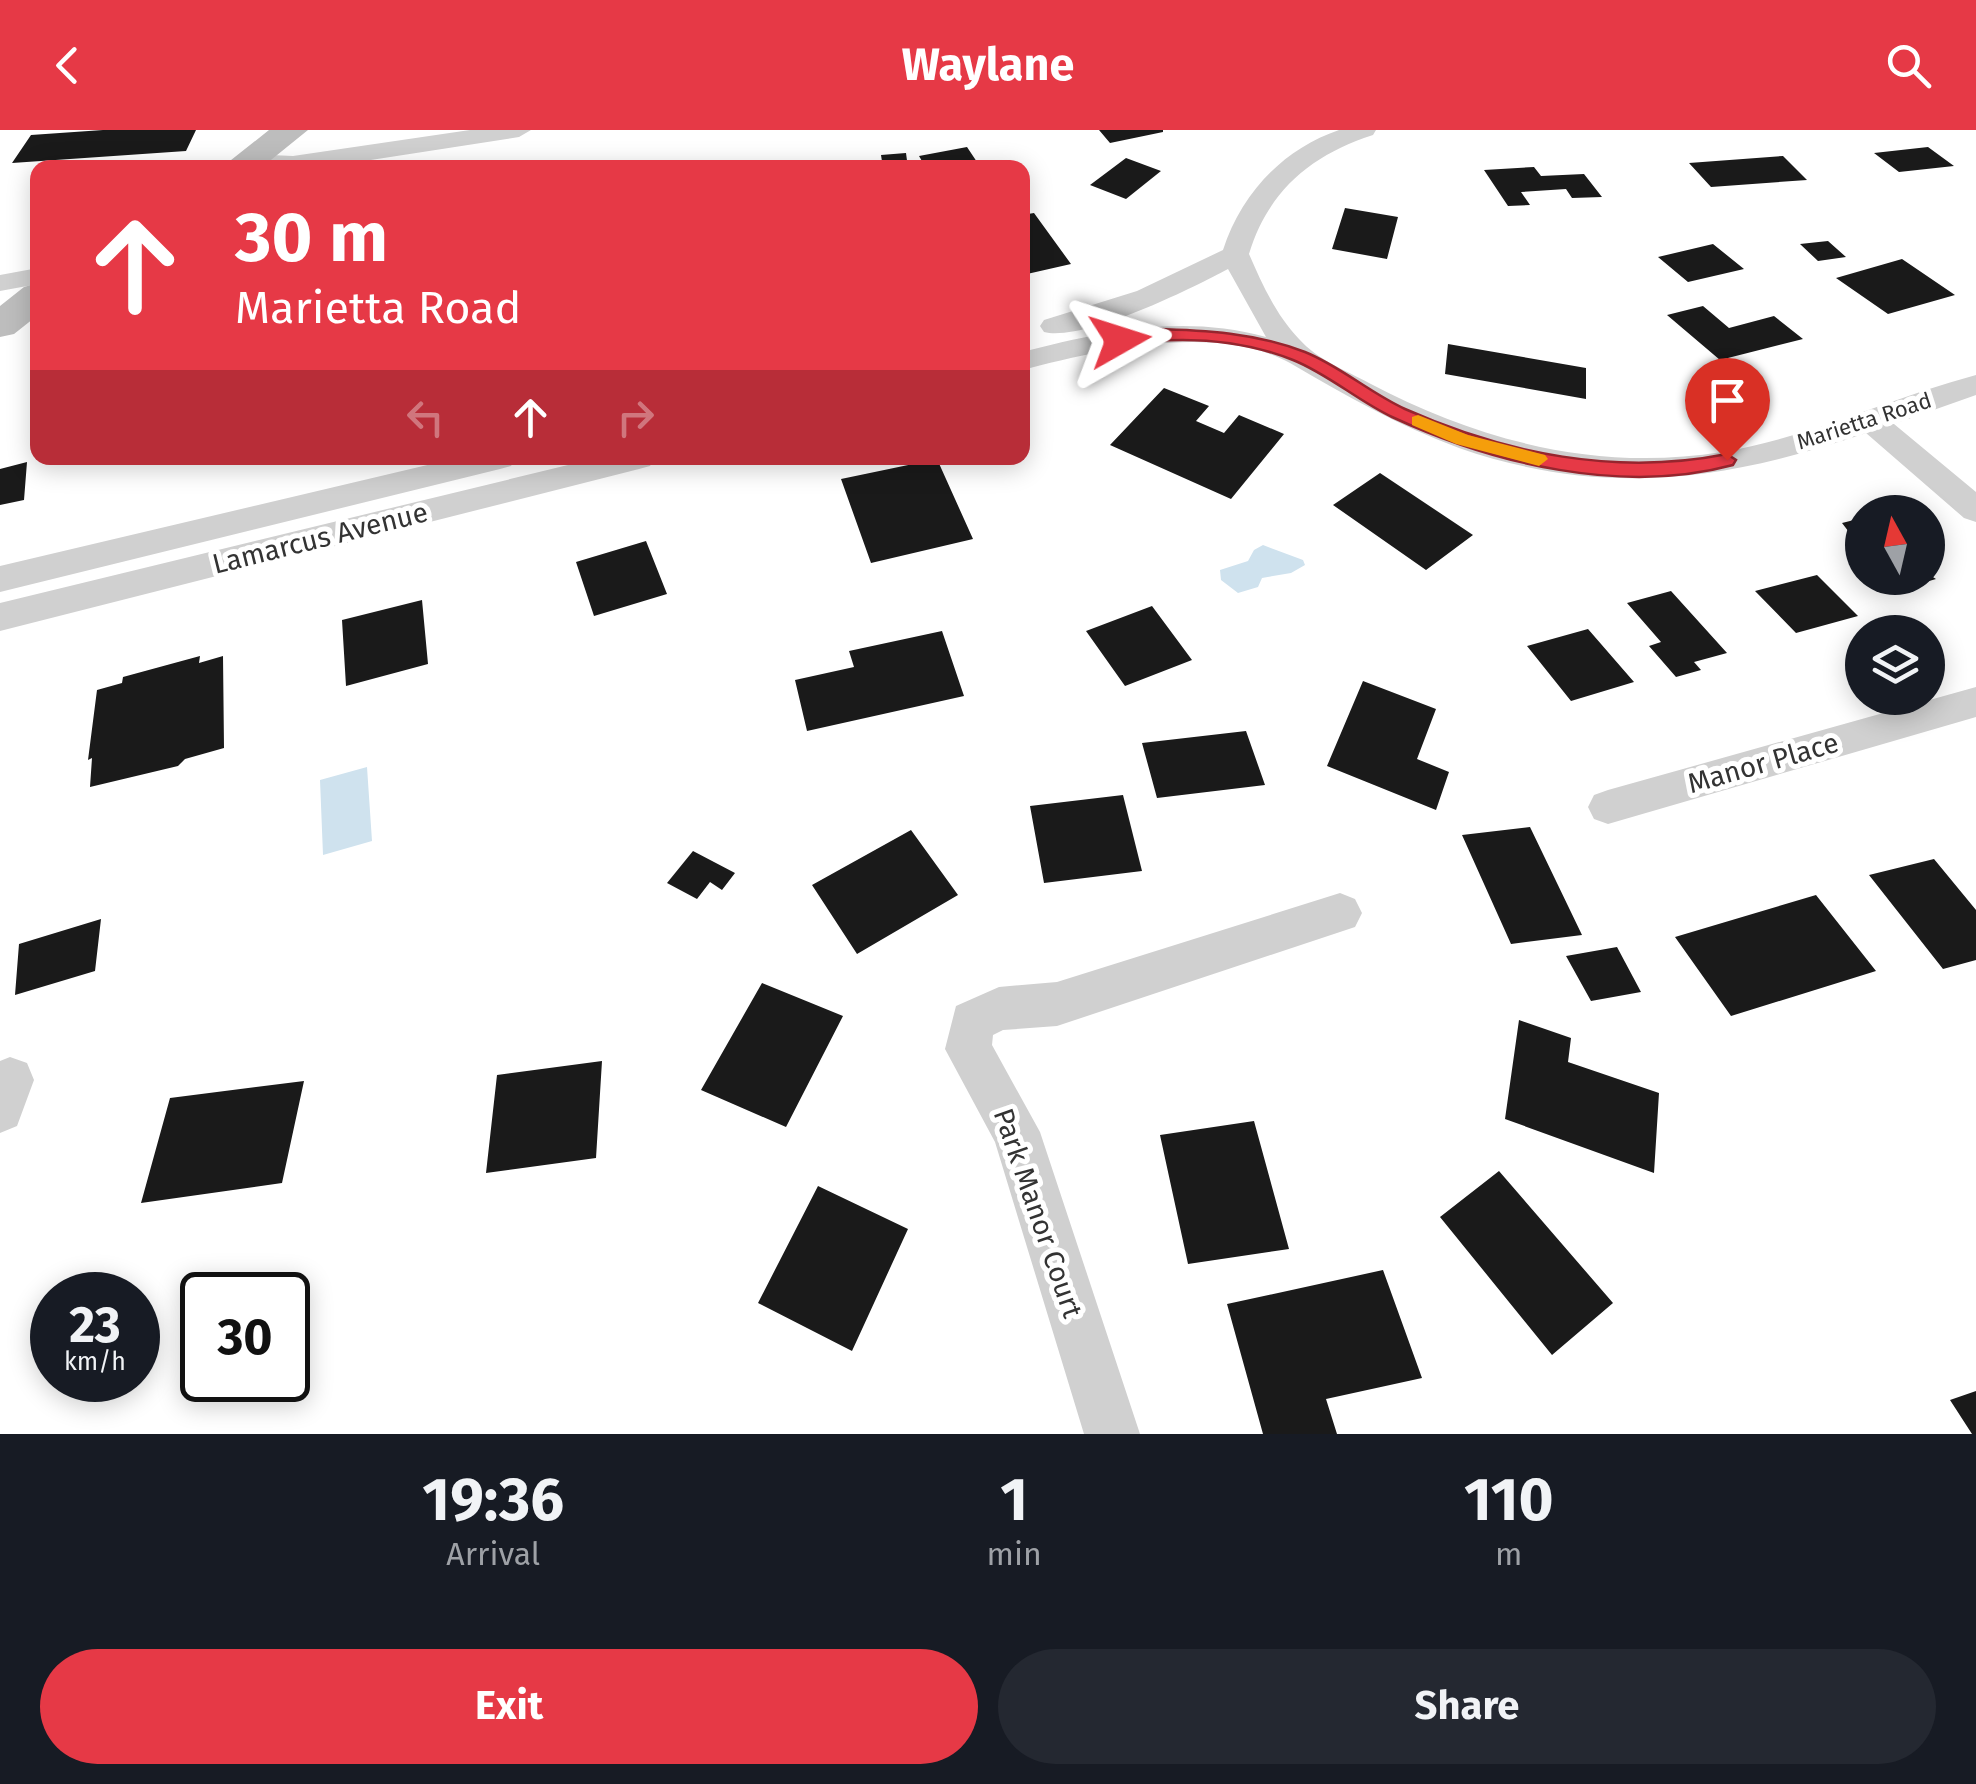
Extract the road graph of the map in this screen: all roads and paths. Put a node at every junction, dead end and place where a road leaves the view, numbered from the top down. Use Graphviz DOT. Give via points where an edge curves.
graph roads {
  1 [pos="291,130"];
  2 [pos="519,130"];
  3 [pos="1364,130"];
  4 [pos="249,160"];
  5 [pos="320,160"];
  6 [pos="1235,254"];
  7 [pos="30,278"];
  8 [pos="0,284"];
  9 [pos="30,301"];
  10 [pos="0,325"];
  11 [pos="1030,331"];
  12 [pos="1300,356"];
  13 [pos="1030,359"];
  14 [pos="1976,385"];
  15 [pos="1869,419"];
  16 [pos="471,465"];
  17 [pos="612,465"];
  18 [pos="1976,510"];
  19 [pos="0,579"];
  20 [pos="0,617"];
  21 [pos="1976,702"];
  22 [pos="1608,808"];
  23 [pos="1340,913"];
  24 [pos="1112,1434"];
  1 -- 4 [label="main road"];
  2 -- 5 [label="street"];
  3 -- 6 [label="street" via="1297,160 1264,192"];
  6 -- 11 [label="street" via="1175,287"];
  6 -- 12 [label="street, Marietta Road" via="1257,304"];
  7 -- 8 [label="street"];
  9 -- 10 [label="main road"];
  12 -- 13 [label="street" via="1217,335 1154,334"];
  12 -- 15 [label="street, Marietta Road" via="1395,412 1462,440 1539,460 1622,470 1694,467 1760,454"];
  14 -- 15 [label="street, Marietta Road"];
  15 -- 18 [label="street"];
  16 -- 19 [label="street, Lamarcus Avenue"];
  17 -- 20 [label="street, Lamarcus Avenue"];
  21 -- 22 [label="street, Manor Place"];
  23 -- 24 [label="street, Park Manor Court" via="1070,1000 999,1009 972,1022 968,1049 1016,1132"];
}
